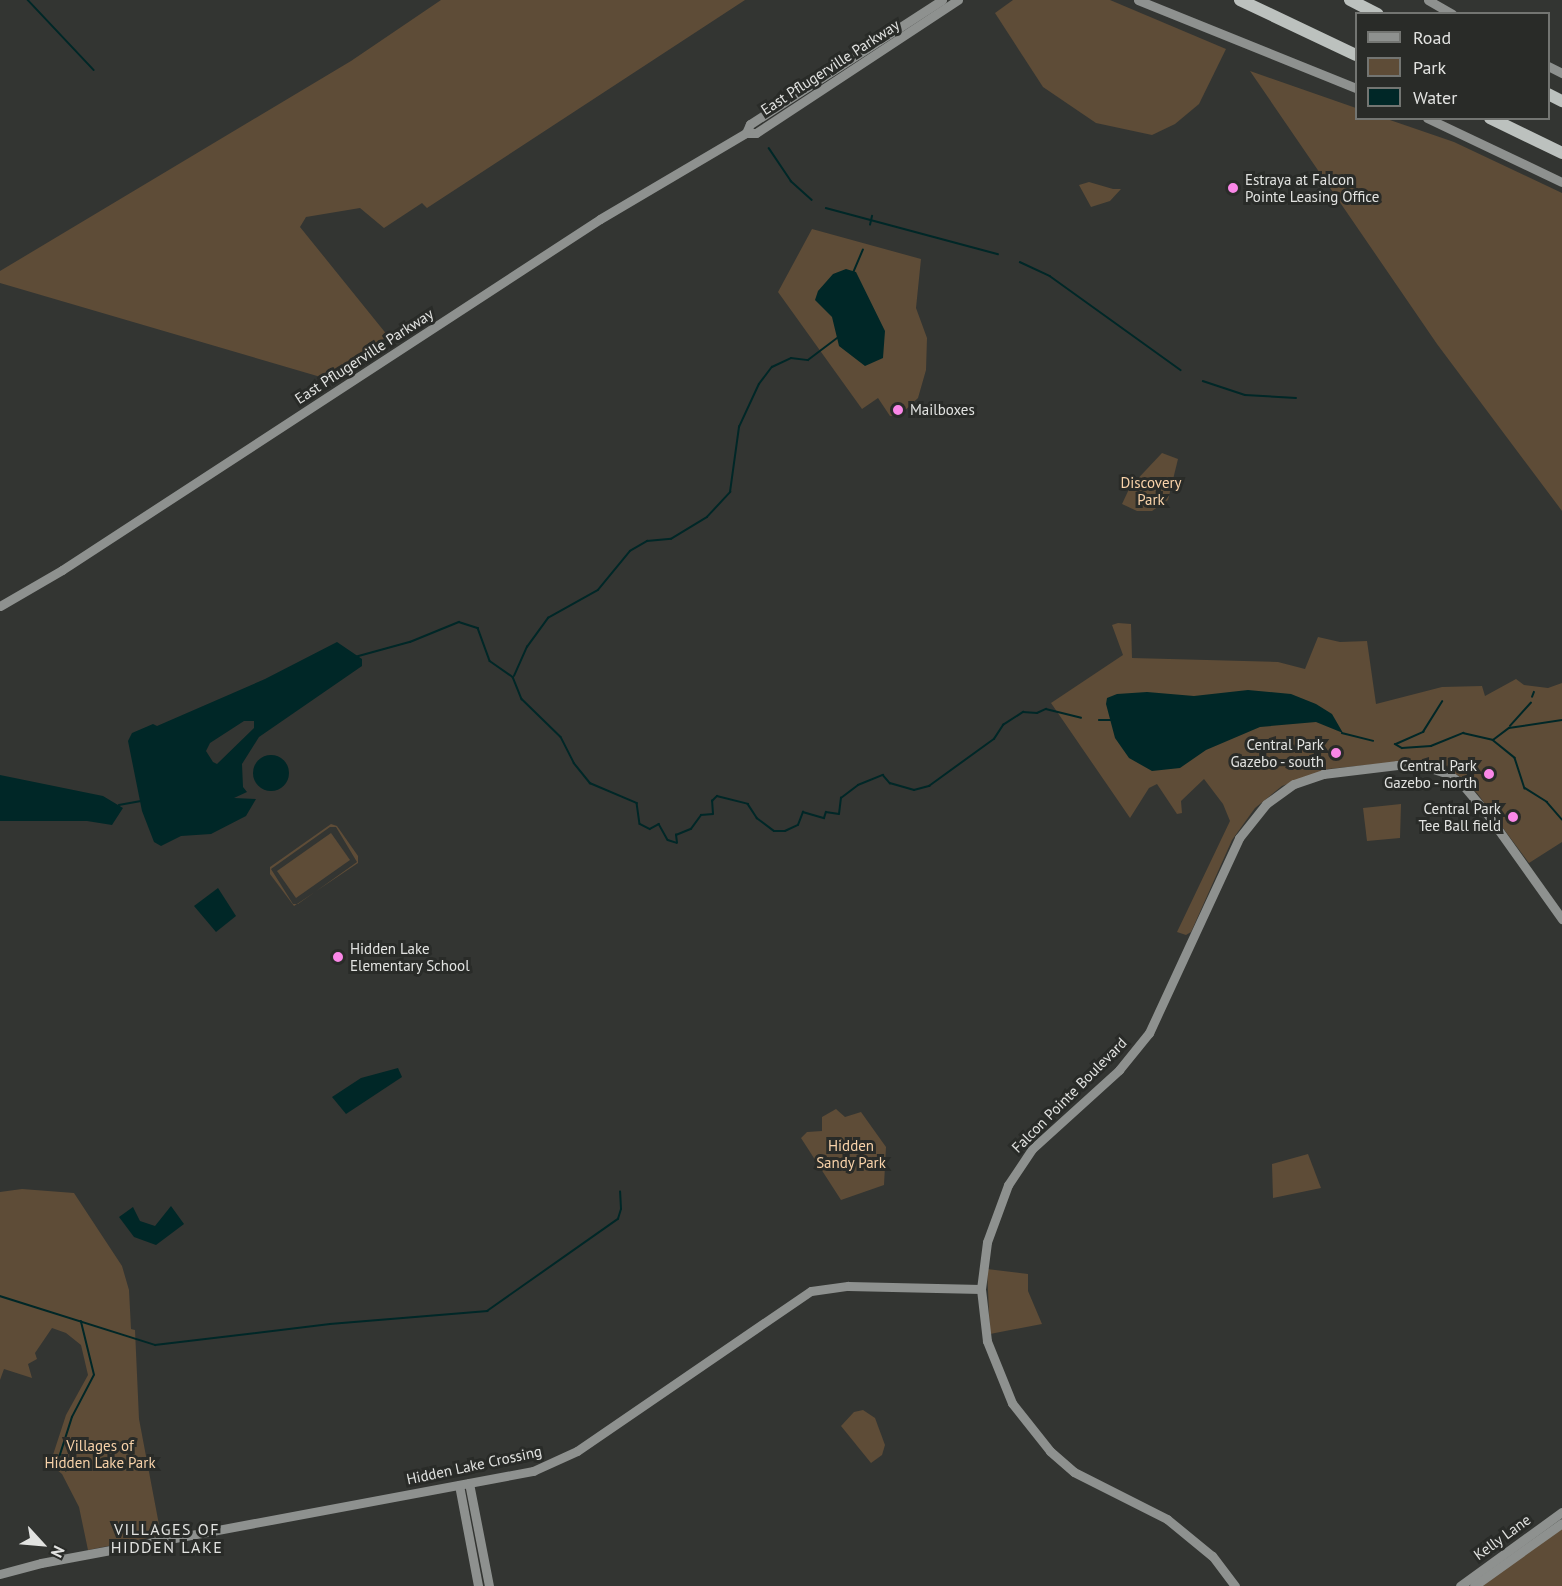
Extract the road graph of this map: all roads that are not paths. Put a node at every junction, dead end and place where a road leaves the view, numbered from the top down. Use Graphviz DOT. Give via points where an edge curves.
graph roads {
  1 [pos="942,0"];
  2 [pos="958,0"];
  3 [pos="1138,0"];
  4 [pos="1240,0"];
  5 [pos="1350,0"];
  6 [pos="1428,0"];
  7 [pos="1374,12"];
  8 [pos="1449,12"];
  9 [pos="901,27"];
  10 [pos="1355,55"];
  11 [pos="847,75"];
  12 [pos="1355,88"];
  13 [pos="1431,120"];
  14 [pos="1494,120"];
  15 [pos="746,133"];
  16 [pos="1562,154"];
  17 [pos="1562,182"];
  18 [pos="0,606"];
  19 [pos="1562,919"];
  20 [pos="981,1289"];
  21 [pos="469,1483"];
  22 [pos="459,1485"];
  23 [pos="1562,1512"];
  24 [pos="1562,1522"];
  25 [pos="0,1574"];
  26 [pos="478,1586"];
  27 [pos="489,1586"];
  28 [pos="1235,1586"];
  29 [pos="1460,1586"];
  30 [pos="1474,1586"];
  1 -- 9 [label="street, East Pflugerville Parkway"];
  2 -- 11 [label="street, East Pflugerville Parkway"];
  3 -- 12 [label="street"];
  4 -- 10 [label="highway"];
  5 -- 7 [label="highway"];
  6 -- 8 [label="street"];
  9 -- 11 [label="street" via="852,64"];
  9 -- 15 [label="street, East Pflugerville Parkway" via="750,124"];
  11 -- 15 [label="street, East Pflugerville Parkway" via="756,133"];
  13 -- 17 [label="street"];
  14 -- 16 [label="highway"];
  15 -- 18 [label="street, East Pflugerville Parkway" via="600,219 54,575"];
  19 -- 20 [label="street, Falcon Pointe Boulevard" via="1485,811 1463,784 1448,774 1427,767 1397,765 1323,774 1280,793 1255,814 1239,838 1149,1033 1119,1070 1046,1135 1021,1164 992,1226"];
  20 -- 21 [label="street, Hidden Lake Crossing" via="848,1286 811,1291 565,1459 533,1471"];
  20 -- 28 [label="street, Falcon Pointe Boulevard" via="995,1368 1031,1430 1074,1472 1167,1519 1192,1537"];
  21 -- 22 [label="street, Hidden Lake Crossing"];
  21 -- 27 [label="street"];
  22 -- 25 [label="street, Hidden Lake Crossing" via="44,1562"];
  22 -- 26 [label="street"];
  23 -- 29 [label="street, Kelly Lane"];
  24 -- 30 [label="street, Kelly Lane"];
}
